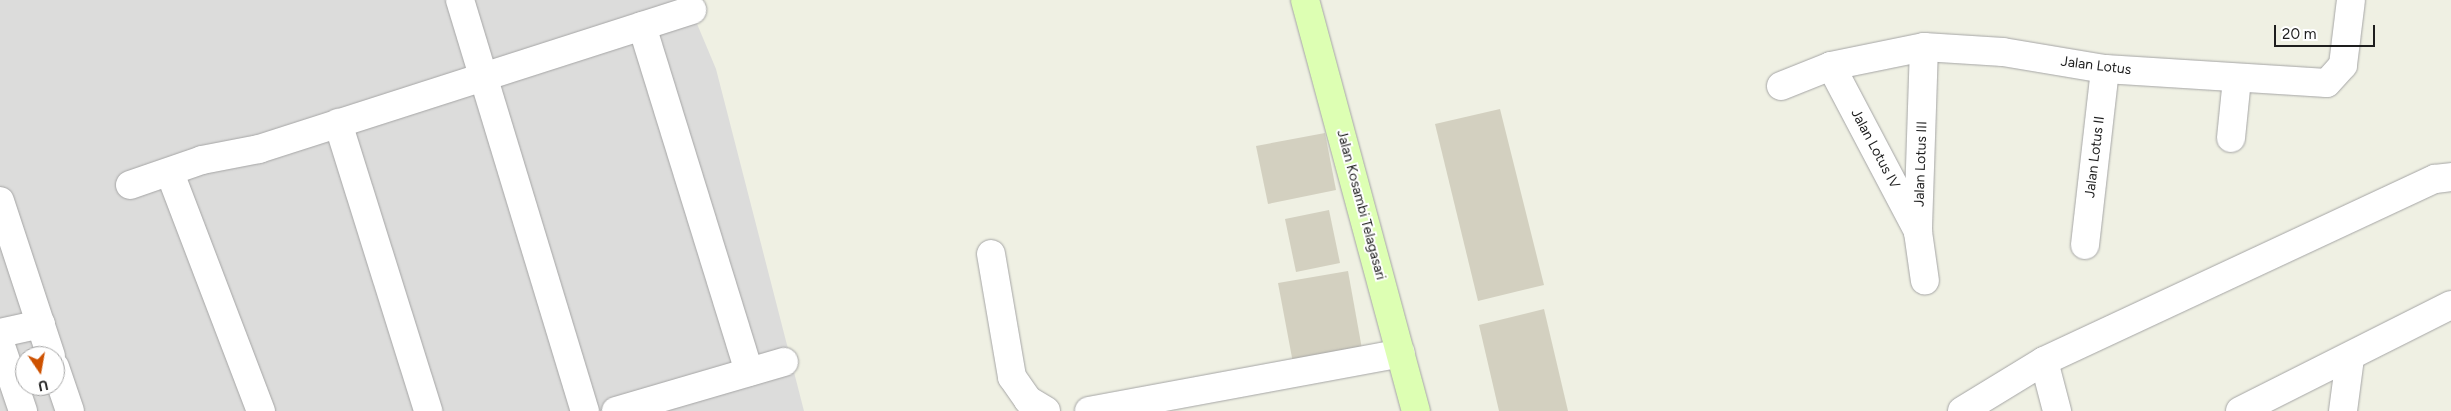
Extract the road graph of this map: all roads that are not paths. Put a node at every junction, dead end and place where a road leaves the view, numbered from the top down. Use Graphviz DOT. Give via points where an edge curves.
graph roads {
  1 [pos="460,0"];
  2 [pos="1304,0"];
  3 [pos="2350,0"];
  4 [pos="692,10"];
  5 [pos="642,26"];
  6 [pos="1924,46"];
  7 [pos="1831,66"];
  8 [pos="2105,69"];
  9 [pos="484,78"];
  10 [pos="2237,79"];
  11 [pos="1781,86"];
  12 [pos="338,123"];
  13 [pos="2230,138"];
  14 [pos="170,173"];
  15 [pos="2451,177"];
  16 [pos="130,185"];
  17 [pos="0,201"];
  18 [pos="1918,232"];
  19 [pos="2085,245"];
  20 [pos="991,254"];
  21 [pos="1925,281"];
  22 [pos="2451,306"];
  23 [pos="41,324"];
  24 [pos="0,333"];
  25 [pos="0,343"];
  26 [pos="48,346"];
  27 [pos="1401,353"];
  28 [pos="2350,358"];
  29 [pos="2044,361"];
  30 [pos="784,362"];
  31 [pos="749,372"];
  32 [pos="65,396"];
  33 [pos="23,411"];
  34 [pos="70,411"];
  35 [pos="262,411"];
  36 [pos="428,411"];
  37 [pos="584,411"];
  38 [pos="616,411"];
  39 [pos="1046,411"];
  40 [pos="1089,411"];
  41 [pos="1416,411"];
  42 [pos="1962,411"];
  43 [pos="2057,411"];
  44 [pos="2240,411"];
  45 [pos="2342,411"];
  1 -- 9 [label="street"];
  2 -- 27 [label="main road, Jalan Kosambi Telagasari"];
  3 -- 10 [label="street, Jalan Lotus" via="2344,65 2334,80 2320,84"];
  4 -- 5 [label="street"];
  5 -- 9 [label="street"];
  5 -- 31 [label="street"];
  6 -- 7 [label="street, Jalan Lotus"];
  6 -- 8 [label="street, Jalan Lotus" via="2004,52"];
  6 -- 18 [label="street, Jalan Lotus III"];
  7 -- 11 [label="street, Jalan Lotus"];
  7 -- 18 [label="street, Jalan Lotus IV"];
  8 -- 10 [label="street, Jalan Lotus"];
  8 -- 19 [label="street, Jalan Lotus II"];
  9 -- 12 [label="street"];
  9 -- 37 [label="street"];
  10 -- 13 [label="street"];
  12 -- 14 [label="street"];
  12 -- 36 [label="street"];
  14 -- 16 [label="street"];
  14 -- 35 [label="street"];
  15 -- 29 [label="street" via="2435,179"];
  17 -- 23 [label="street"];
  18 -- 21 [label="street, Jalan Lotus III"];
  20 -- 39 [label="street" via="1012,377 1028,400"];
  22 -- 28 [label="street"];
  23 -- 24 [label="street"];
  23 -- 26 [label="street"];
  25 -- 33 [label="street"];
  27 -- 40 [label="street"];
  27 -- 41 [label="main road, Jalan Kosambi Telagasari"];
  28 -- 44 [label="street"];
  28 -- 45 [label="street"];
  29 -- 42 [label="street"];
  29 -- 43 [label="street"];
  30 -- 31 [label="street"];
  31 -- 38 [label="street"];
  32 -- 34 [label="street"];
}
